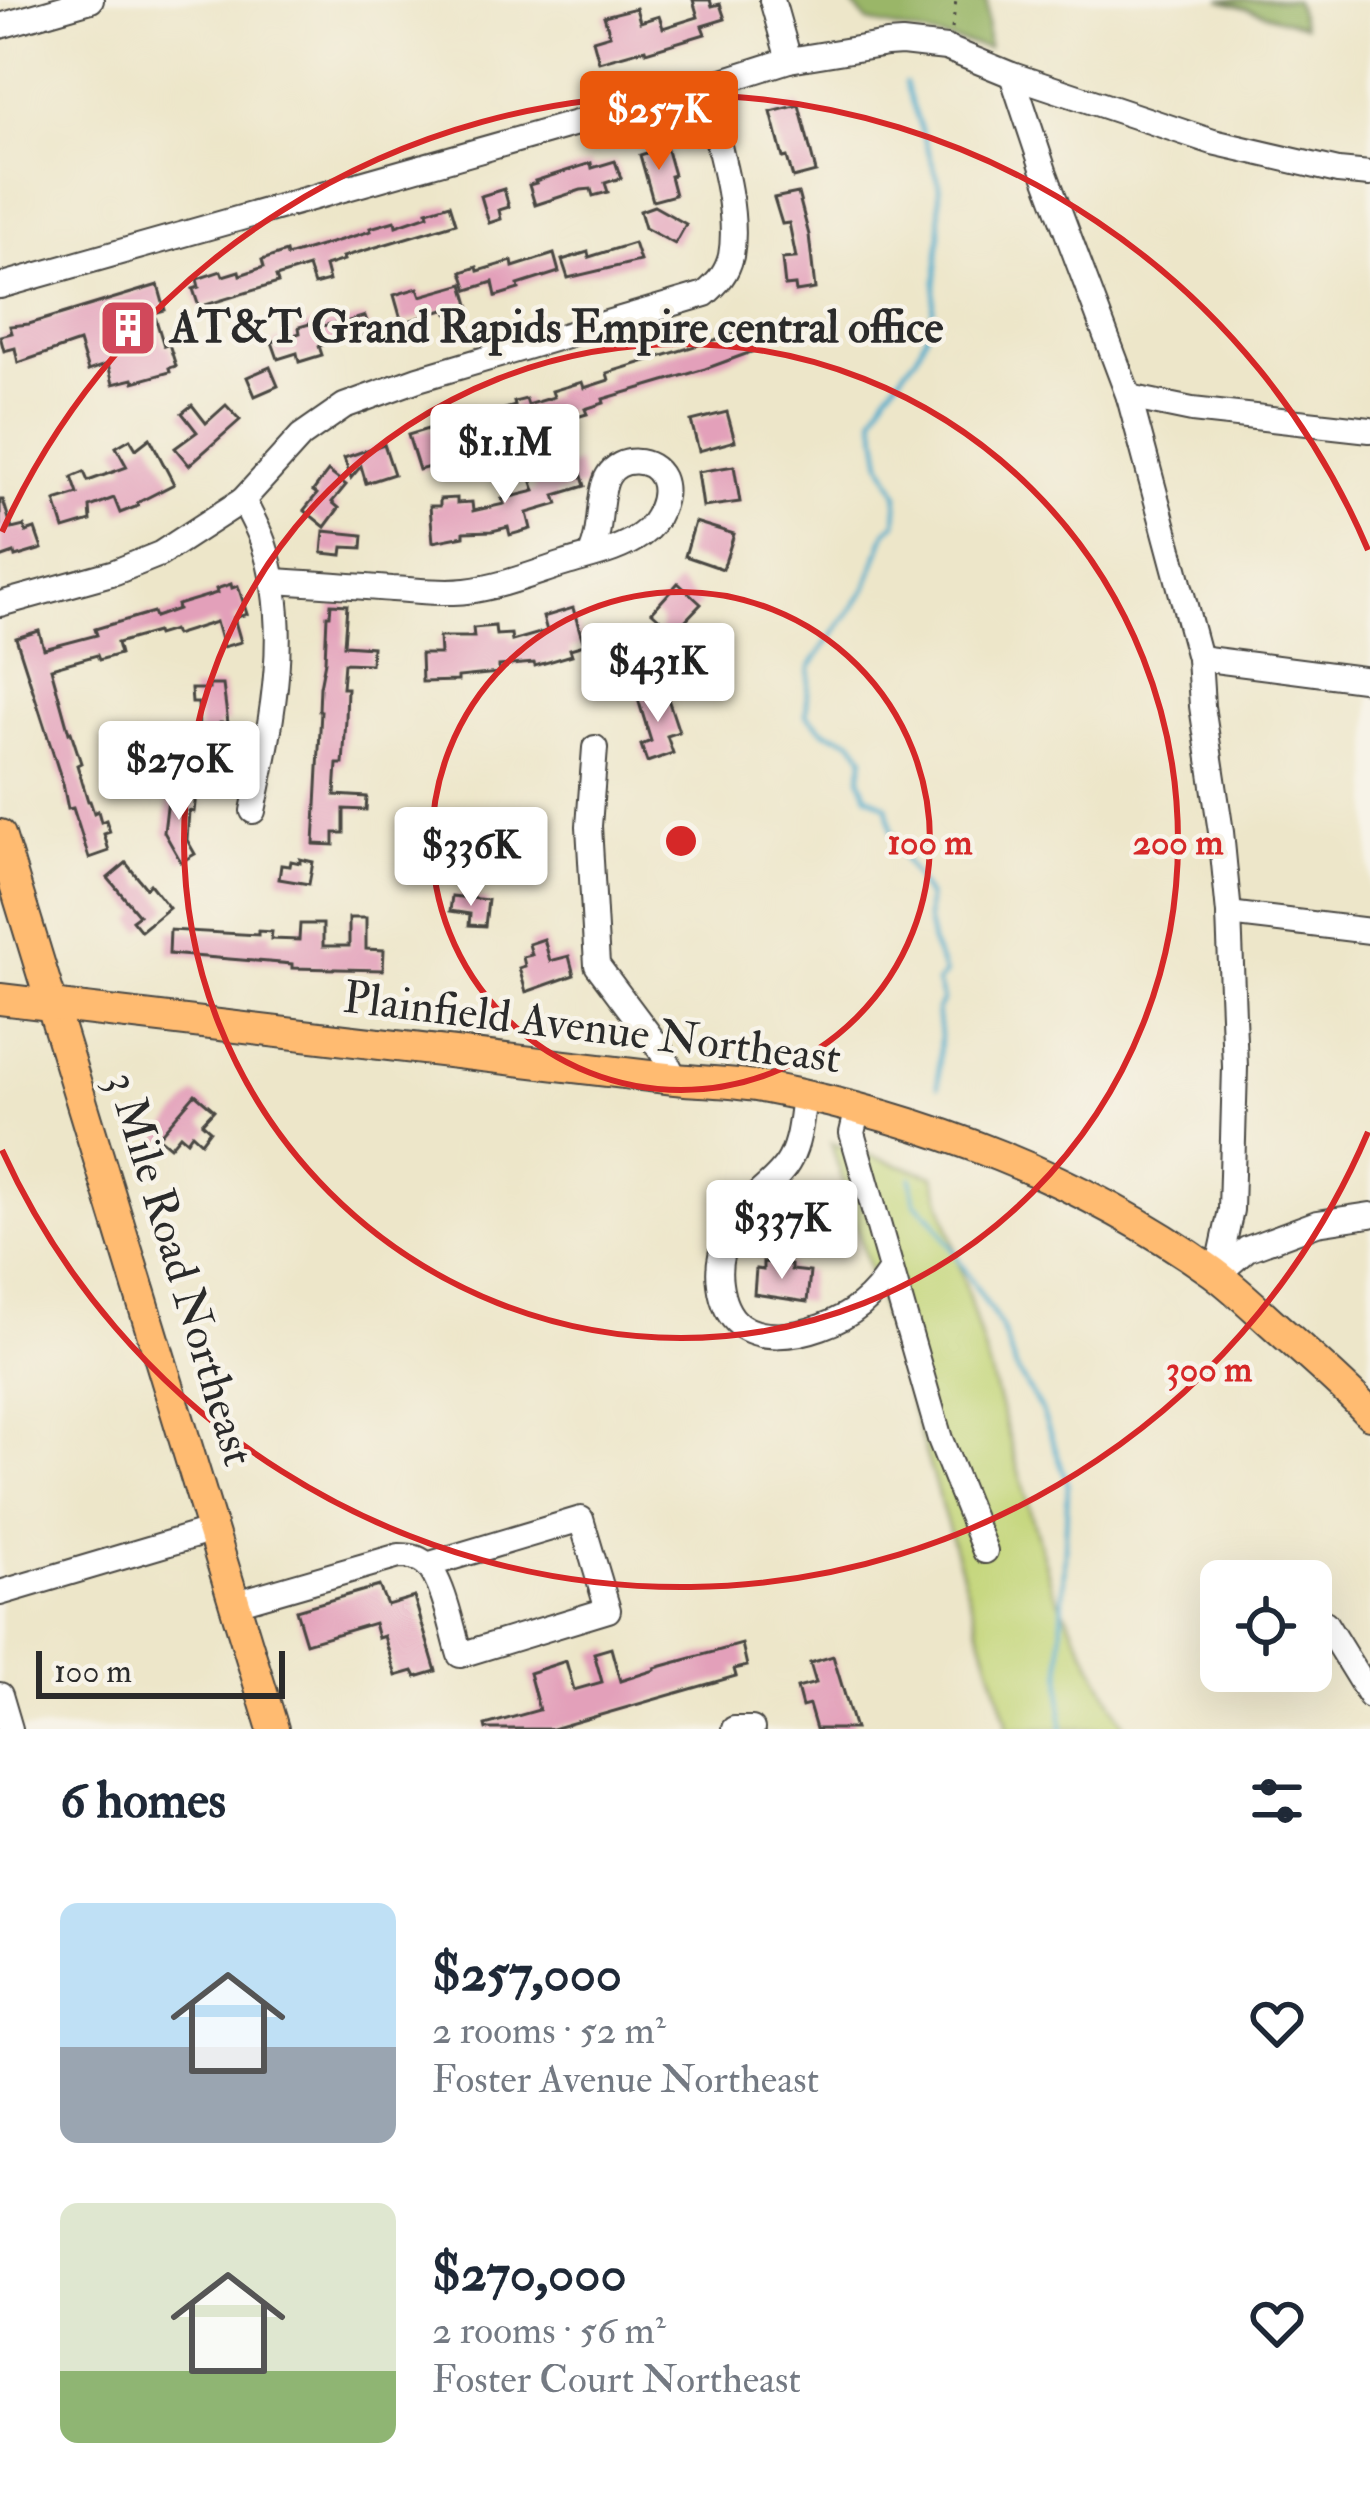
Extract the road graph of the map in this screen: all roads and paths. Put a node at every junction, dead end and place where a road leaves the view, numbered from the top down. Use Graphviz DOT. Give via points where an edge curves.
graph roads {
  1 [pos="91,0"];
  2 [pos="772,0"];
  3 [pos="956,0"];
  4 [pos="0,26"];
  5 [pos="946,47"];
  6 [pos="789,60"];
  7 [pos="1012,75"];
  8 [pos="704,87"];
  9 [pos="1370,174"];
  10 [pos="0,286"];
  11 [pos="1129,397"];
  12 [pos="1370,430"];
  13 [pos="243,500"];
  14 [pos="590,556"];
  15 [pos="272,581"];
  16 [pos="0,604"];
  17 [pos="1199,658"];
  18 [pos="1370,680"];
  19 [pos="595,748"];
  20 [pos="253,811"];
  21 [pos="0,835"];
  22 [pos="1229,914"];
  23 [pos="1370,931"];
  24 [pos="0,999"];
  25 [pos="52,1005"];
  26 [pos="675,1079"];
  27 [pos="804,1096"];
  28 [pos="858,1108"];
  29 [pos="1370,1215"];
  30 [pos="891,1270"];
  31 [pos="1217,1275"];
  32 [pos="1370,1414"];
  33 [pos="213,1530"];
  34 [pos="985,1551"];
  35 [pos="427,1565"];
  36 [pos="0,1593"];
  37 [pos="236,1603"];
  38 [pos="1332,1634"];
  39 [pos="0,1696"];
  40 [pos="1370,1696"];
  41 [pos="10,1729"];
  42 [pos="274,1729"];
  43 [pos="734,1729"];
  44 [pos="752,1729"];
  1 -- 4 [label="street"];
  2 -- 6 [label="street"];
  3 -- 5 [label="path"];
  5 -- 6 [label="street" via="902,43"];
  5 -- 7 [label="street"];
  6 -- 8 [label="street"];
  7 -- 9 [label="street" via="1213,142"];
  7 -- 11 [label="street"];
  8 -- 10 [label="street"];
  8 -- 13 [label="street" via="731,202 731,255 722,280 705,294 344,406 302,436"];
  11 -- 12 [label="street"];
  11 -- 17 [label="street"];
  13 -- 15 [label="street"];
  13 -- 16 [label="street" via="160,554"];
  14 -- 15 [label="street" via="467,591"];
  15 -- 20 [label="street" via="279,637"];
  17 -- 18 [label="street"];
  17 -- 22 [label="street"];
  19 -- 26 [label="street" via="589,826 597,965"];
  21 -- 25 [label="main road, 3 Mile Road Northeast"];
  22 -- 23 [label="street"];
  22 -- 31 [label="street" via="1231,1210"];
  24 -- 25 [label="main road, Plainfield Avenue Northeast"];
  25 -- 26 [label="main road, Plainfield Avenue Northeast"];
  25 -- 33 [label="main road, 3 Mile Road Northeast"];
  26 -- 27 [label="main road, Plainfield Avenue Northeast"];
  27 -- 28 [label="main road, Plainfield Avenue Northeast"];
  27 -- 30 [label="street" via="792,1156 725,1241 719,1277 726,1308 756,1334 813,1330 864,1304"];
  28 -- 30 [label="street" via="851,1133"];
  28 -- 31 [label="main road, Plainfield Avenue Northeast" via="1028,1167"];
  29 -- 31 [label="street" via="1317,1223 1247,1249"];
  30 -- 34 [label="street" via="940,1438"];
  31 -- 32 [label="main road, Plainfield Avenue Northeast"];
  33 -- 36 [label="street"];
  33 -- 37 [label="main road, 3 Mile Road Northeast"];
  35 -- 35 [label="street" via="580,1519 608,1610 460,1655"];
  35 -- 37 [label="street" via="398,1556"];
  37 -- 42 [label="main road, 3 Mile Road Northeast"];
  38 -- 40 [label="street"];
  39 -- 41 [label="street"];
  43 -- 44 [label="street"];
}
